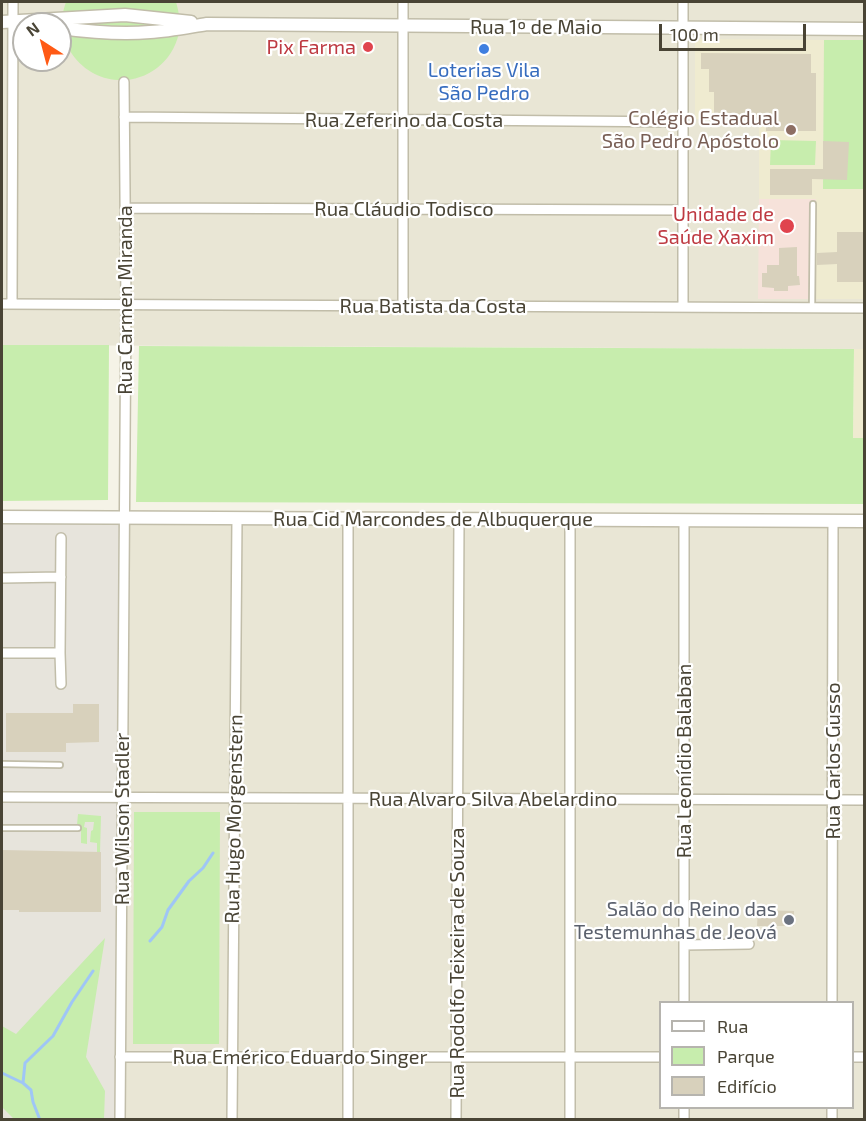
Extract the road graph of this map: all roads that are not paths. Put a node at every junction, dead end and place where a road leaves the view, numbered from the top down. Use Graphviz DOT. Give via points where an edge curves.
graph roads {
  1 [pos="13,2"];
  2 [pos="403,2"];
  3 [pos="683,2"];
  4 [pos="11,24"];
  5 [pos="207,24"];
  6 [pos="403,26"];
  7 [pos="683,28"];
  8 [pos="864,29"];
  9 [pos="72,30"];
  10 [pos="124,82"];
  11 [pos="124,117"];
  12 [pos="403,120"];
  13 [pos="683,122"];
  14 [pos="813,204"];
  15 [pos="125,208"];
  16 [pos="403,210"];
  17 [pos="683,210"];
  18 [pos="2,304"];
  19 [pos="12,304"];
  20 [pos="126,304"];
  21 [pos="403,306"];
  22 [pos="683,307"];
  23 [pos="812,308"];
  24 [pos="864,308"];
  25 [pos="2,518"];
  26 [pos="124,518"];
  27 [pos="237,518"];
  28 [pos="348,519"];
  29 [pos="459,519"];
  30 [pos="570,520"];
  31 [pos="684,520"];
  32 [pos="833,520"];
  33 [pos="864,520"];
  34 [pos="61,538"];
  35 [pos="61,577"];
  36 [pos="2,578"];
  37 [pos="2,653"];
  38 [pos="60,653"];
  39 [pos="61,684"];
  40 [pos="2,764"];
  41 [pos="60,765"];
  42 [pos="2,797"];
  43 [pos="122,798"];
  44 [pos="235,798"];
  45 [pos="348,798"];
  46 [pos="458,799"];
  47 [pos="570,799"];
  48 [pos="684,800"];
  49 [pos="833,800"];
  50 [pos="864,801"];
  51 [pos="2,828"];
  52 [pos="78,828"];
  53 [pos="749,944"];
  54 [pos="684,945"];
  55 [pos="684,1001"];
  56 [pos="832,1001"];
  57 [pos="120,1057"];
  58 [pos="232,1057"];
  59 [pos="348,1057"];
  60 [pos="456,1057"];
  61 [pos="570,1057"];
  62 [pos="659,1057"];
  63 [pos="120,1119"];
  64 [pos="232,1119"];
  65 [pos="348,1119"];
  66 [pos="456,1119"];
  67 [pos="570,1119"];
  1 -- 4 [label="street"];
  2 -- 6 [label="street"];
  3 -- 7 [label="street"];
  4 -- 5 [label="street, Rua 1º de Maio" via="125,15"];
  4 -- 19 [label="street"];
  5 -- 6 [label="street, Rua 1º de Maio"];
  5 -- 9 [label="street, Rua 1º de Maio" via="124,34"];
  6 -- 7 [label="street, Rua 1º de Maio"];
  6 -- 12 [label="street"];
  7 -- 8 [label="street, Rua 1º de Maio"];
  7 -- 13 [label="street"];
  10 -- 11 [label="street, Rua Carmen Miranda"];
  11 -- 12 [label="street, Rua Zeferino da Costa"];
  11 -- 15 [label="street, Rua Carmen Miranda"];
  12 -- 13 [label="street, Rua Zeferino da Costa"];
  12 -- 16 [label="street"];
  13 -- 17 [label="street"];
  14 -- 23 [label="lane"];
  15 -- 16 [label="street, Rua Cláudio Todisco"];
  15 -- 20 [label="street, Rua Carmen Miranda"];
  16 -- 17 [label="street, Rua Cláudio Todisco"];
  16 -- 21 [label="street"];
  17 -- 22 [label="street"];
  18 -- 19 [label="street, Rua Batista da Costa"];
  19 -- 20 [label="street, Rua Batista da Costa"];
  20 -- 21 [label="street, Rua Batista da Costa"];
  20 -- 26 [label="street, Rua Carmen Miranda"];
  21 -- 22 [label="street, Rua Batista da Costa"];
  22 -- 23 [label="street, Rua Batista da Costa"];
  23 -- 24 [label="street, Rua Batista da Costa"];
  25 -- 26 [label="street, Rua Cid Marcondes de Albuquerque"];
  26 -- 27 [label="street, Rua Cid Marcondes de Albuquerque"];
  26 -- 43 [label="street, Rua Wilson Stadler"];
  27 -- 28 [label="street, Rua Cid Marcondes de Albuquerque"];
  27 -- 44 [label="street, Rua Hugo Morgenstern"];
  28 -- 29 [label="street, Rua Cid Marcondes de Albuquerque"];
  28 -- 45 [label="street"];
  29 -- 30 [label="street, Rua Cid Marcondes de Albuquerque"];
  29 -- 46 [label="street, Rua Rodolfo Teixeira de Souza"];
  30 -- 31 [label="street, Rua Cid Marcondes de Albuquerque"];
  30 -- 47 [label="street"];
  31 -- 32 [label="street, Rua Cid Marcondes de Albuquerque"];
  31 -- 48 [label="street, Rua Leonídio Balaban"];
  32 -- 33 [label="street, Rua Cid Marcondes de Albuquerque"];
  32 -- 49 [label="street, Rua Carlos Gusso"];
  34 -- 35 [label="street"];
  35 -- 36 [label="street"];
  35 -- 38 [label="street"];
  37 -- 38 [label="street"];
  38 -- 39 [label="street"];
  40 -- 41 [label="lane"];
  42 -- 43 [label="street, Rua Alvaro Silva Abelardino"];
  43 -- 44 [label="street, Rua Alvaro Silva Abelardino"];
  43 -- 57 [label="street, Rua Wilson Stadler"];
  44 -- 45 [label="street, Rua Alvaro Silva Abelardino"];
  44 -- 58 [label="street, Rua Hugo Morgenstern"];
  45 -- 46 [label="street, Rua Alvaro Silva Abelardino"];
  45 -- 59 [label="street"];
  46 -- 47 [label="street, Rua Alvaro Silva Abelardino"];
  46 -- 60 [label="street, Rua Rodolfo Teixeira de Souza"];
  47 -- 48 [label="street, Rua Alvaro Silva Abelardino"];
  47 -- 61 [label="street"];
  48 -- 49 [label="street, Rua Alvaro Silva Abelardino"];
  48 -- 54 [label="street, Rua Leonídio Balaban"];
  49 -- 50 [label="street, Rua Alvaro Silva Abelardino"];
  49 -- 56 [label="street, Rua Carlos Gusso"];
  51 -- 52 [label="lane"];
  53 -- 54 [label="street"];
  54 -- 55 [label="street, Rua Leonídio Balaban"];
  57 -- 58 [label="street, Rua Emérico Eduardo Singer"];
  57 -- 63 [label="street, Rua Wilson Stadler"];
  58 -- 59 [label="street, Rua Emérico Eduardo Singer"];
  58 -- 64 [label="street, Rua Hugo Morgenstern"];
  59 -- 60 [label="street, Rua Emérico Eduardo Singer"];
  59 -- 65 [label="street"];
  60 -- 61 [label="street, Rua Emérico Eduardo Singer"];
  60 -- 66 [label="street, Rua Rodolfo Teixeira de Souza"];
  61 -- 62 [label="street, Rua Emérico Eduardo Singer"];
  61 -- 67 [label="street"];
}
